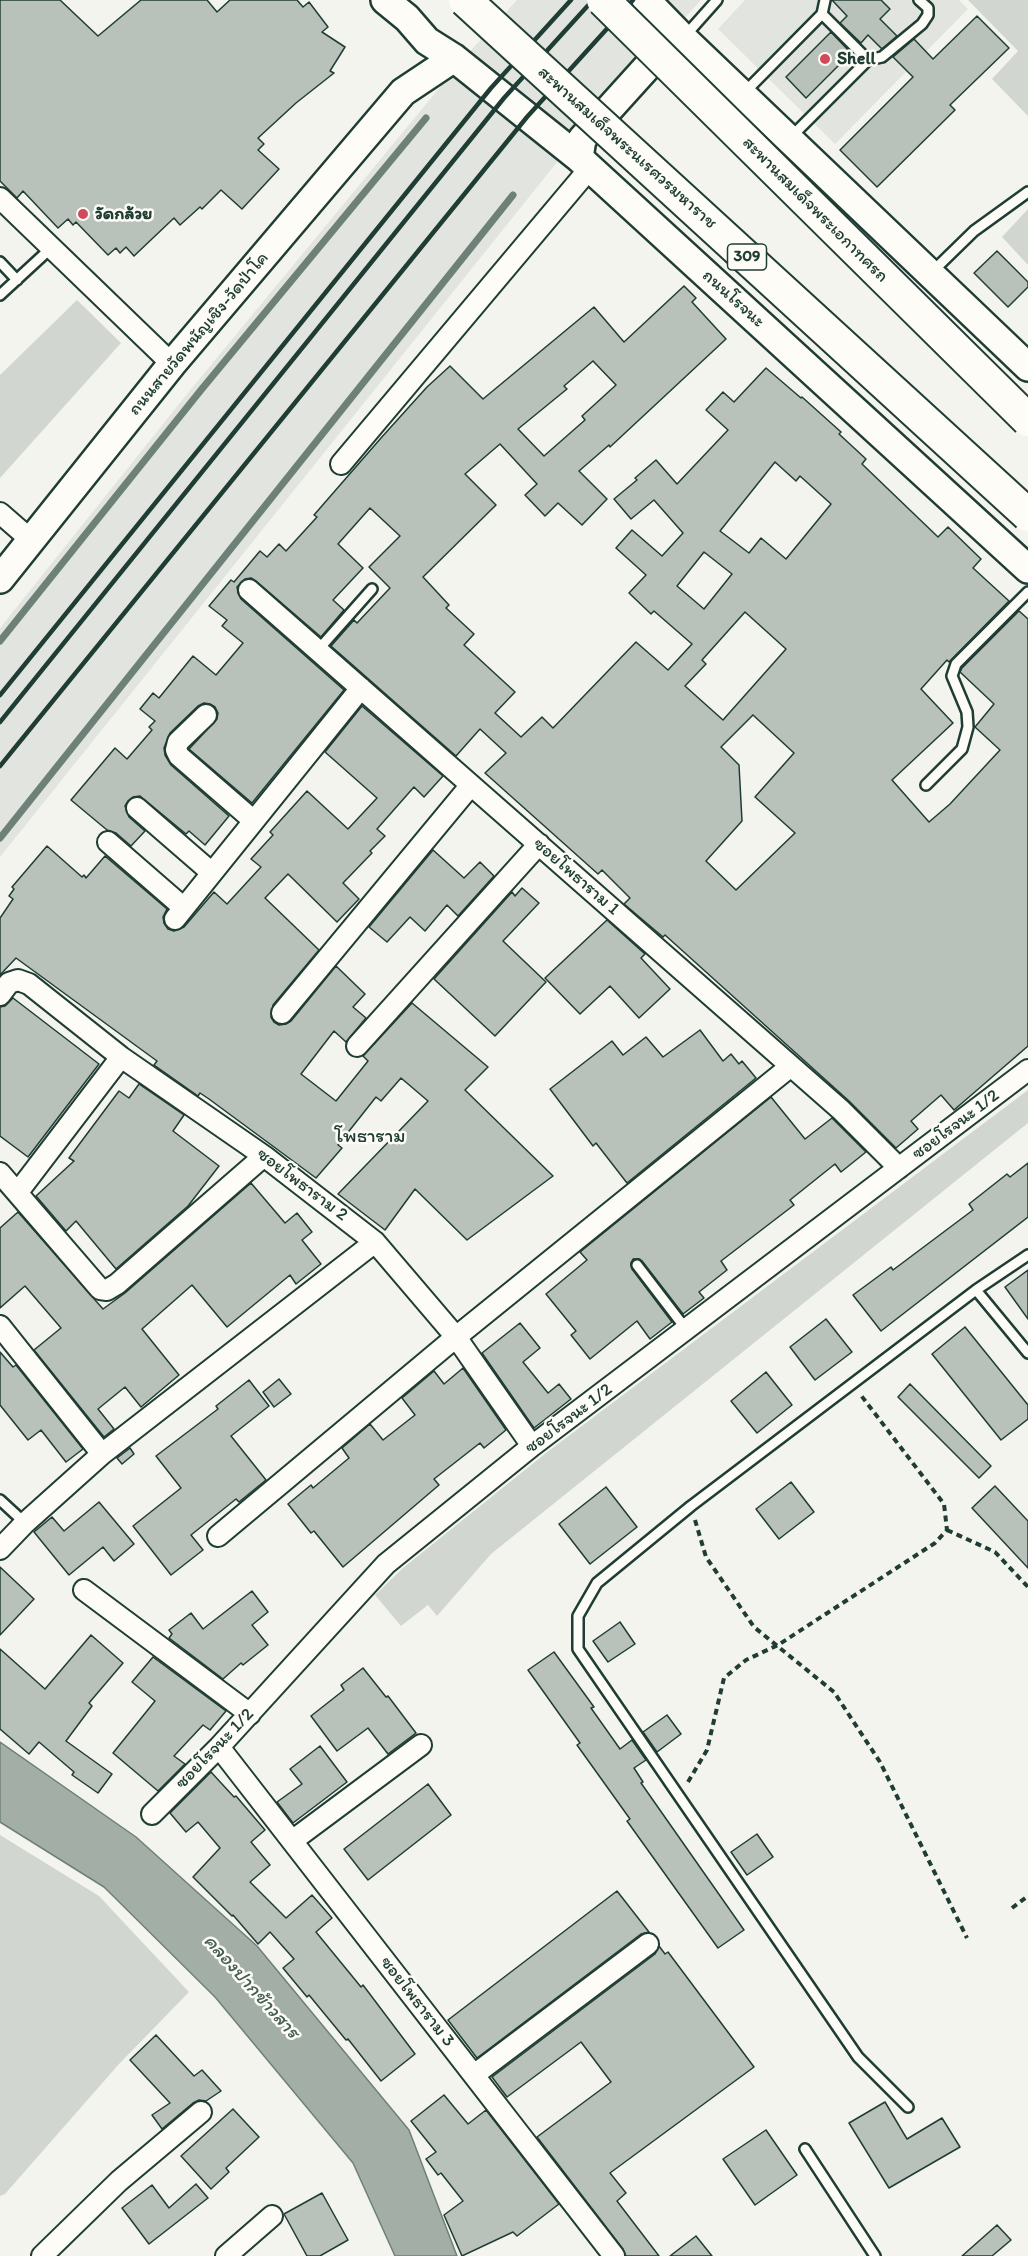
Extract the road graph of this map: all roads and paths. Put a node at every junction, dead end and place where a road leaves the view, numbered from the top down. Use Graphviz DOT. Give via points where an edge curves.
graph roads {
  1 [pos="385,0"];
  2 [pos="465,0"];
  3 [pos="603,0"];
  4 [pos="646,0"];
  5 [pos="717,0"];
  6 [pos="825,0"];
  7 [pos="919,0"];
  8 [pos="822,15"];
  9 [pos="683,38"];
  10 [pos="427,41"];
  11 [pos="454,58"];
  12 [pos="868,60"];
  13 [pos="403,93"];
  14 [pos="742,95"];
  15 [pos="789,139"];
  16 [pos="584,163"];
  17 [pos="1028,192"];
  18 [pos="0,198"];
  19 [pos="51,248"];
  20 [pos="0,262"];
  21 [pos="930,274"];
  22 [pos="17,279"];
  23 [pos="0,296"];
  24 [pos="172,364"];
  25 [pos="1028,367"];
  26 [pos="1028,420"];
  27 [pos="341,464"];
  28 [pos="0,513"];
  29 [pos="1028,515"];
  30 [pos="31,540"];
  31 [pos="1028,569"];
  32 [pos="0,579"];
  33 [pos="372,589"];
  34 [pos="249,590"];
  35 [pos="1028,592"];
  36 [pos="318,650"];
  37 [pos="361,688"];
  38 [pos="206,715"];
  39 [pos="926,784"];
  40 [pos="471,785"];
  41 [pos="137,807"];
  42 [pos="254,821"];
  43 [pos="108,842"];
  44 [pos="539,844"];
  45 [pos="212,873"];
  46 [pos="0,995"];
  47 [pos="282,1013"];
  48 [pos="357,1047"];
  49 [pos="122,1057"];
  50 [pos="791,1066"];
  51 [pos="1028,1070"];
  52 [pos="264,1156"];
  53 [pos="899,1168"];
  54 [pos="0,1173"];
  55 [pos="18,1192"];
  56 [pos="375,1242"];
  57 [pos="1028,1255"];
  58 [pos="636,1265"];
  59 [pos="976,1290"];
  60 [pos="0,1326"];
  61 [pos="686,1329"];
  62 [pos="456,1337"];
  63 [pos="1028,1353"];
  64 [pos="852,1384"];
  65 [pos="532,1446"];
  66 [pos="102,1454"];
  67 [pos="0,1500"];
  68 [pos="691,1506"];
  69 [pos="25,1523"];
  70 [pos="947,1530"];
  71 [pos="218,1536"];
  72 [pos="0,1549"];
  73 [pos="1028,1587"];
  74 [pos="84,1590"];
  75 [pos="778,1645"];
  76 [pos="250,1714"];
  77 [pos="421,1745"];
  78 [pos="219,1747"];
  79 [pos="679,1799"];
  80 [pos="152,1814"];
  81 [pos="292,1841"];
  82 [pos="1028,1896"];
  83 [pos="1012,1908"];
  84 [pos="967,1938"];
  85 [pos="648,1944"];
  86 [pos="474,2075"];
  87 [pos="908,2107"];
  88 [pos="201,2112"];
  89 [pos="805,2149"];
  90 [pos="272,2216"];
  91 [pos="42,2256"];
  92 [pos="226,2256"];
  93 [pos="614,2256"];
  94 [pos="875,2256"];
  1 -- 10 [label="main road"];
  2 -- 29 [label="main road, สะพานสมเด็จพระนเรศวรมหาราช / 309, bridge"];
  3 -- 26 [label="main road, สะพานสมเด็จพระเอกาทศรถ, bridge"];
  4 -- 9 [label="main road"];
  5 -- 9 [label="lane"];
  6 -- 8 [label="lane"];
  7 -- 12 [label="lane" via="928,8 922,24 882,57"];
  8 -- 12 [label="lane"];
  8 -- 14 [label="lane"];
  9 -- 14 [label="main road"];
  9 -- 16 [label="main road" via="666,46 582,139"];
  10 -- 11 [label="main road, ถนนโรจนะ"];
  10 -- 13 [label="main road, ถนนสายวัดพนัญเชิง-วัดป่าโค" via="413,62"];
  11 -- 13 [label="main road, ถนนสายวัดพนัญเชิง-วัดป่าโค"];
  11 -- 16 [label="main road, ถนนโรจนะ"];
  12 -- 15 [label="lane"];
  13 -- 24 [label="main road, ถนนสายวัดพนัญเชิง-วัดป่าโค"];
  14 -- 15 [label="main road"];
  15 -- 21 [label="main road"];
  16 -- 27 [label="street"];
  16 -- 31 [label="main road, ถนนโรจนะ"];
  17 -- 21 [label="lane" via="974,231"];
  18 -- 19 [label="street"];
  19 -- 22 [label="lane"];
  19 -- 24 [label="street"];
  20 -- 22 [label="lane"];
  21 -- 25 [label="main road"];
  22 -- 23 [label="lane"];
  24 -- 30 [label="main road, ถนนสายวัดพนัญเชิง-วัดป่าโค"];
  28 -- 30 [label="street"];
  30 -- 32 [label="main road, ถนนสายวัดพนัญเชิง-วัดป่าโค"];
  33 -- 36 [label="lane"];
  34 -- 36 [label="street, ซอยโพธาราม 1"];
  35 -- 39 [label="lane" via="956,664 952,676 967,712 968,727 962,748"];
  36 -- 37 [label="street, ซอยโพธาราม 1"];
  37 -- 40 [label="street, ซอยโพธาราม 1"];
  37 -- 42 [label="street"];
  38 -- 42 [label="street" via="178,742 178,756"];
  40 -- 44 [label="street, ซอยโพธาราม 1"];
  40 -- 47 [label="street"];
  41 -- 45 [label="street"];
  42 -- 45 [label="street"];
  43 -- 45 [label="street" via="180,914"];
  44 -- 48 [label="street"];
  44 -- 50 [label="street, ซอยโพธาราม 1"];
  46 -- 49 [label="street, ซอยโพธาราม 2" via="9,983 18,980 29,984"];
  49 -- 52 [label="street, ซอยโพธาราม 2"];
  49 -- 55 [label="street"];
  50 -- 53 [label="street, ซอยโพธาราม 1"];
  50 -- 62 [label="street"];
  51 -- 53 [label="street, ซอยโรจนะ 1/2"];
  52 -- 55 [label="street" via="107,1290 100,1289"];
  52 -- 56 [label="street, ซอยโพธาราม 2"];
  53 -- 61 [label="street, ซอยโรจนะ 1/2"];
  54 -- 55 [label="street"];
  56 -- 62 [label="street, ซอยโพธาราม 2"];
  56 -- 66 [label="street"];
  57 -- 59 [label="lane"];
  58 -- 61 [label="lane"];
  59 -- 63 [label="lane"];
  59 -- 64 [label="lane"];
  60 -- 66 [label="street"];
  61 -- 65 [label="street, ซอยโรจนะ 1/2"];
  62 -- 65 [label="street, ซอยโพธาราม 2"];
  62 -- 71 [label="street"];
  64 -- 68 [label="lane"];
  64 -- 70 [label="path" via="944,1504"];
  65 -- 76 [label="street, ซอยโรจนะ 1/2" via="387,1564"];
  66 -- 69 [label="street"];
  67 -- 69 [label="lane"];
  68 -- 75 [label="path" via="706,1557 754,1627"];
  68 -- 79 [label="lane" via="597,1583 579,1617 578,1649"];
  69 -- 72 [label="street"];
  70 -- 73 [label="path" via="995,1552"];
  70 -- 75 [label="path" via="935,1543"];
  74 -- 76 [label="street"];
  75 -- 79 [label="path" via="746,1660 724,1678 707,1750"];
  75 -- 84 [label="path" via="834,1692 880,1762"];
  76 -- 78 [label="street, ซอยโรจนะ 1/2"];
  77 -- 81 [label="street"];
  78 -- 80 [label="street, ซอยโรจนะ 1/2"];
  78 -- 81 [label="street, ซอยโพธาราม 3"];
  79 -- 87 [label="lane" via="858,2057"];
  81 -- 86 [label="street, ซอยโพธาราม 3"];
  82 -- 83 [label="path"];
  85 -- 86 [label="street"];
  86 -- 93 [label="street, ซอยโพธาราม 3"];
  88 -- 91 [label="street" via="119,2181"];
  89 -- 94 [label="lane"];
  90 -- 92 [label="street"];
}
